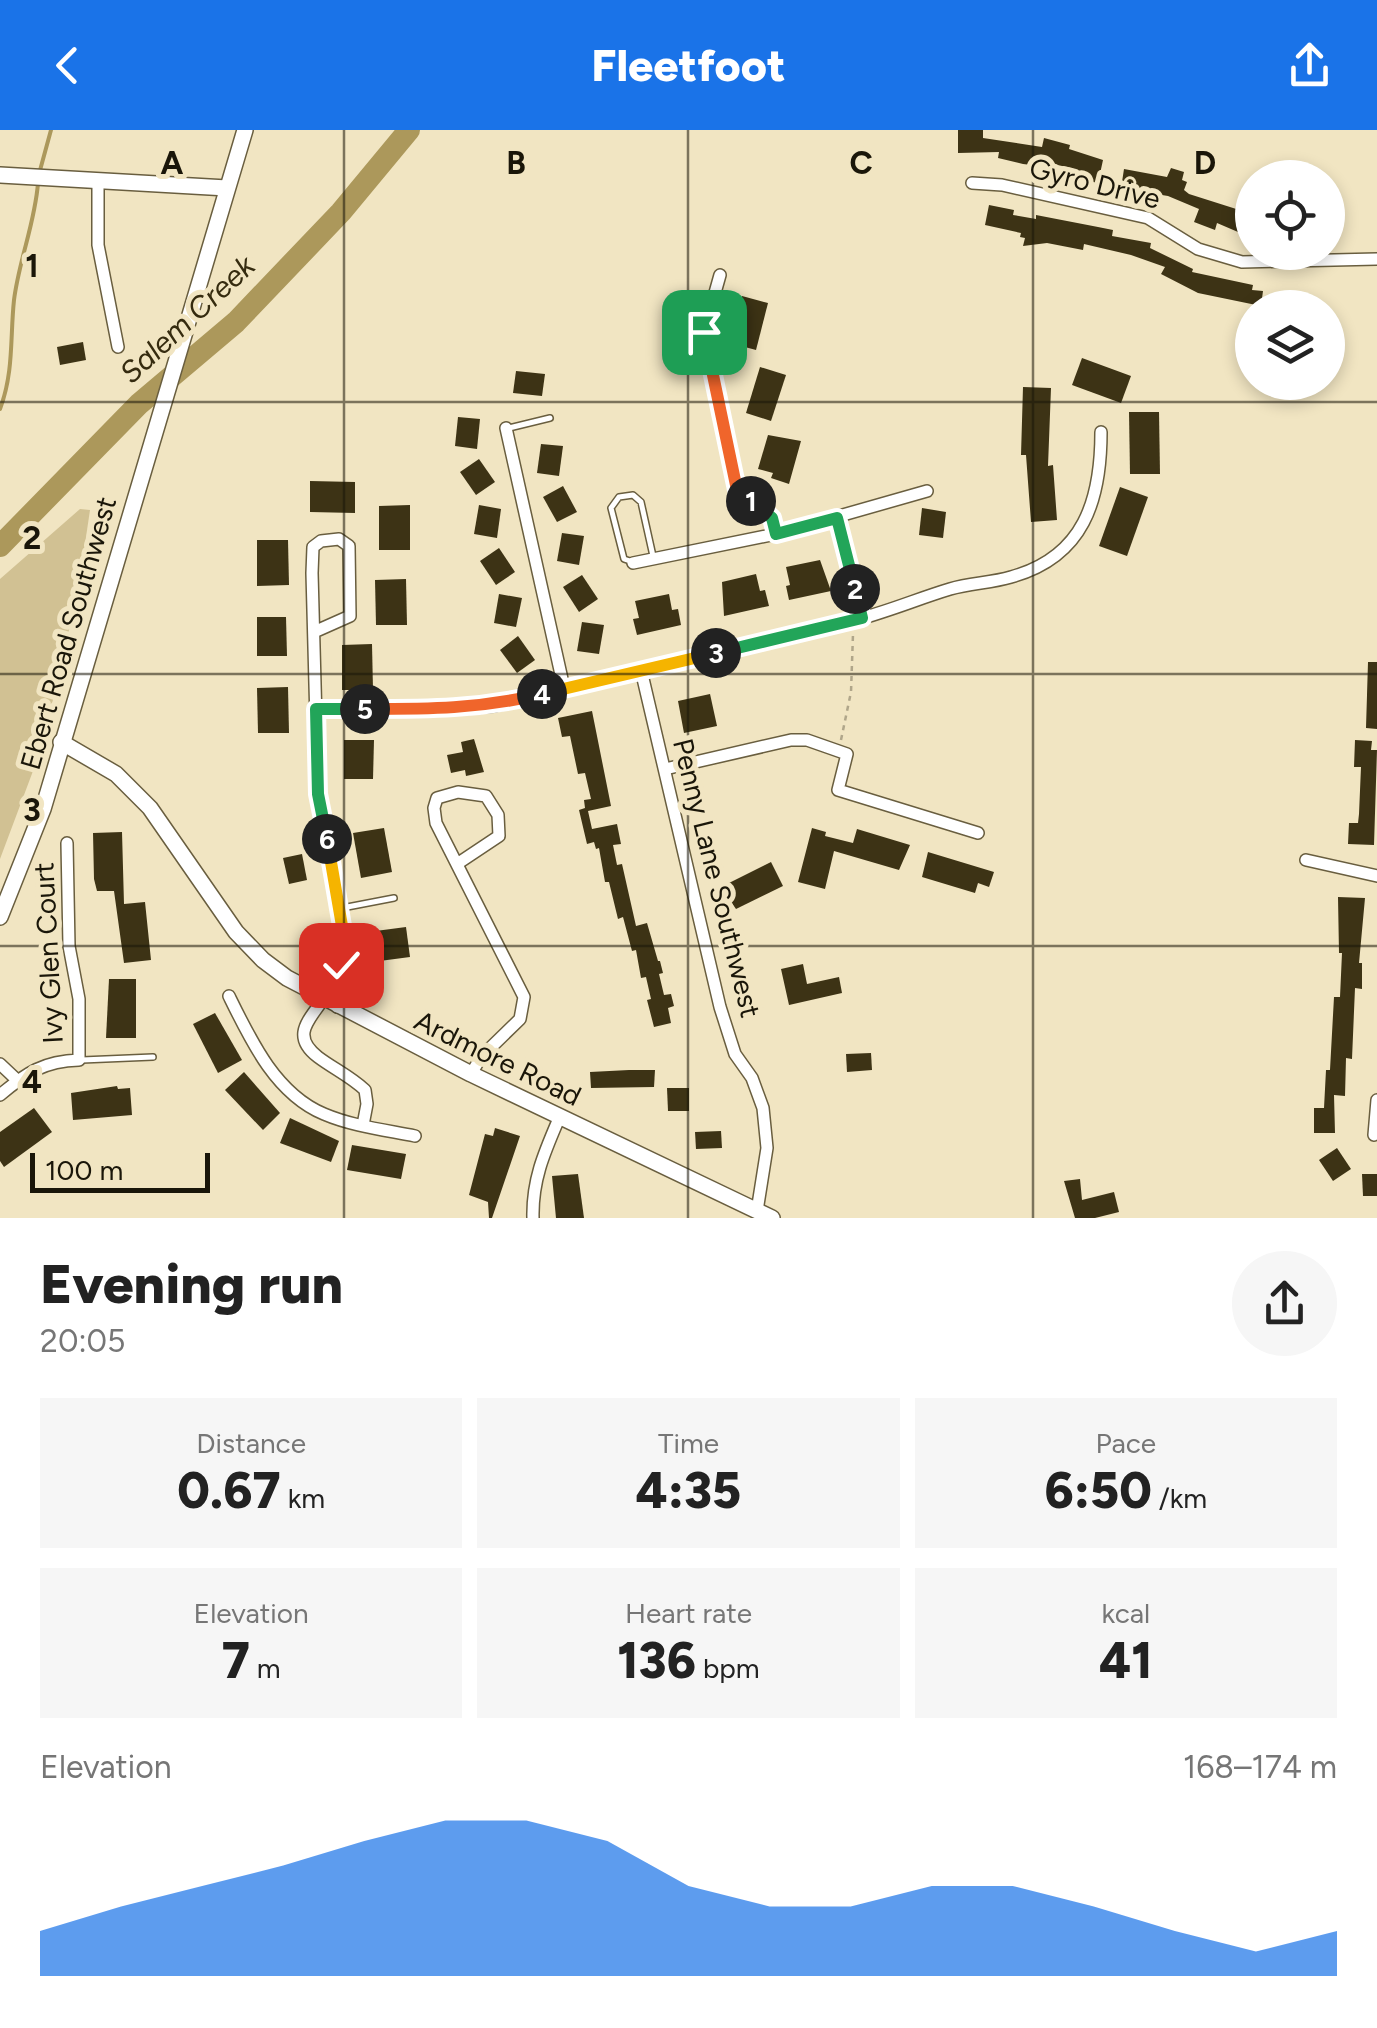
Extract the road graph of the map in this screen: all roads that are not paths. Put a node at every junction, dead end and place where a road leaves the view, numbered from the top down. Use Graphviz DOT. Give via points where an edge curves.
graph roads {
  1 [pos="245,130"];
  2 [pos="0,175"];
  3 [pos="98,180"];
  4 [pos="972,184"];
  5 [pos="227,188"];
  6 [pos="1377,260"];
  7 [pos="720,275"];
  8 [pos="118,347"];
  9 [pos="550,418"];
  10 [pos="506,428"];
  11 [pos="1101,432"];
  12 [pos="927,492"];
  13 [pos="837,518"];
  14 [pos="776,534"];
  15 [pos="654,559"];
  16 [pos="633,562"];
  17 [pos="857,619"];
  18 [pos="314,632"];
  19 [pos="641,670"];
  20 [pos="564,688"];
  21 [pos="316,709"];
  22 [pos="61,742"];
  23 [pos="665,769"];
  24 [pos="978,833"];
  25 [pos="67,843"];
  26 [pos="1306,860"];
  27 [pos="457,864"];
  28 [pos="1377,876"];
  29 [pos="394,898"];
  30 [pos="340,908"];
  31 [pos="0,917"];
  32 [pos="229,996"];
  33 [pos="330,1003"];
  34 [pos="153,1057"];
  35 [pos="79,1060"];
  36 [pos="0,1064"];
  37 [pos="471,1074"];
  38 [pos="17,1080"];
  39 [pos="0,1094"];
  40 [pos="1377,1100"];
  41 [pos="560,1116"];
  42 [pos="362,1125"];
  43 [pos="1374,1135"];
  44 [pos="415,1136"];
  45 [pos="765,1214"];
  46 [pos="533,1218"];
  1 -- 5 [label="street, Ebert Road Southwest"];
  2 -- 3 [label="street"];
  3 -- 5 [label="street"];
  3 -- 8 [label="street" via="98,245"];
  4 -- 6 [label="street, Gyro Drive" via="1148,218 1198,249 1242,262"];
  5 -- 22 [label="street, Ebert Road Southwest"];
  7 -- 14 [label="street" via="704,332 737,490 772,518"];
  9 -- 10 [label="lane"];
  10 -- 20 [label="street"];
  11 -- 17 [label="street" via="1101,474 1090,511 1041,566"];
  12 -- 13 [label="street"];
  13 -- 14 [label="street"];
  13 -- 17 [label="street"];
  14 -- 15 [label="street"];
  15 -- 16 [label="street"];
  15 -- 16 [label="lane" via="641,502 632,494 611,508 624,559"];
  17 -- 19 [label="street"];
  18 -- 18 [label="street" via="313,547 339,539 348,546 350,616"];
  18 -- 21 [label="street"];
  19 -- 20 [label="street"];
  19 -- 23 [label="street, Penny Lane Southwest"];
  20 -- 21 [label="street" via="494,706"];
  21 -- 30 [label="street" via="318,794"];
  22 -- 31 [label="street, Ebert Road Southwest"];
  22 -- 33 [label="street, Ardmore Road" via="116,774 150,808 262,960"];
  23 -- 24 [label="street" via="807,740 846,754 838,790"];
  23 -- 45 [label="street, Penny Lane Southwest" via="720,1008 763,1108"];
  25 -- 35 [label="street, Ivy Glen Court"];
  26 -- 28 [label="street"];
  27 -- 27 [label="street" via="436,823 437,798 458,792 486,796 498,815 499,836"];
  27 -- 37 [label="street" via="524,997 520,1018"];
  29 -- 30 [label="lane"];
  30 -- 33 [label="street" via="352,969"];
  32 -- 42 [label="street" via="279,1080 301,1101"];
  33 -- 37 [label="street, Ardmore Road"];
  33 -- 42 [label="street" via="307,1016 304,1034 318,1057 365,1090"];
  34 -- 35 [label="lane"];
  35 -- 38 [label="street" via="44,1065"];
  36 -- 38 [label="street"];
  37 -- 41 [label="street, Ardmore Road"];
  38 -- 39 [label="street"];
  40 -- 43 [label="street"];
  41 -- 45 [label="street, Ardmore Road"];
  41 -- 46 [label="street" via="537,1168"];
  42 -- 44 [label="street"];
}
